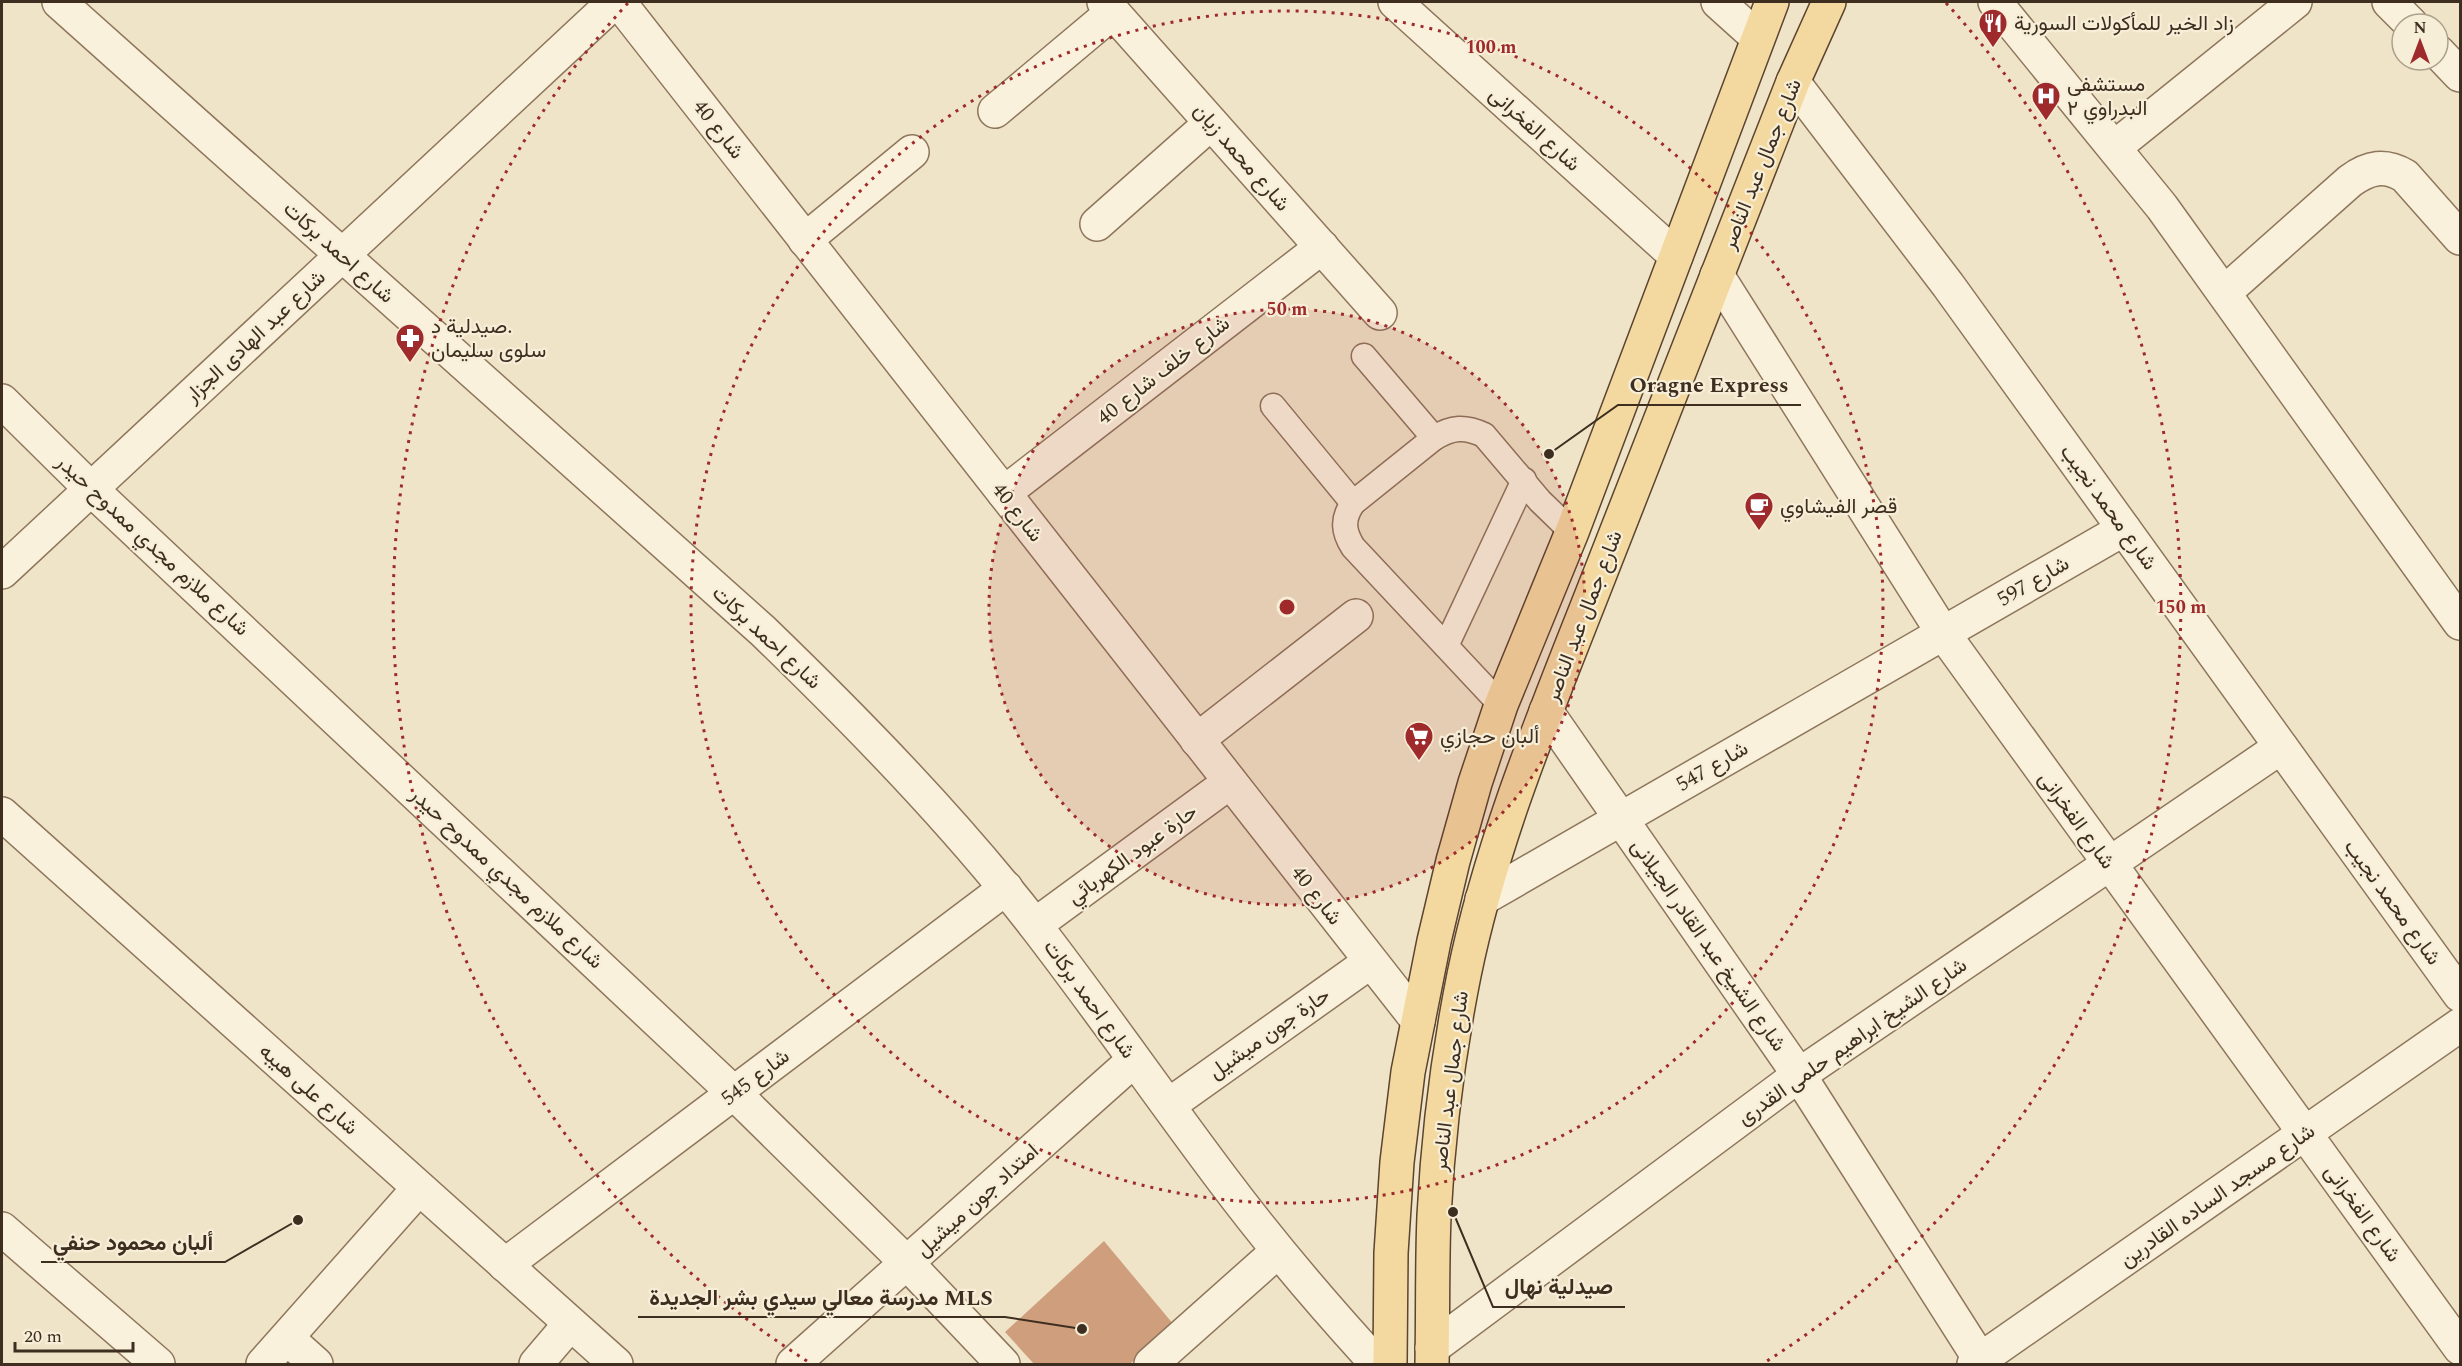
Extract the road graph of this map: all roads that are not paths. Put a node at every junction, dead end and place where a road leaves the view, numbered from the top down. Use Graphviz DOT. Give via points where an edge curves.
graph roads {
  1 [pos="59,2"];
  2 [pos="614,2"];
  3 [pos="620,2"];
  4 [pos="1395,2"];
  5 [pos="1718,2"];
  6 [pos="1772,2"];
  7 [pos="1829,2"];
  8 [pos="1995,2"];
  9 [pos="2295,2"];
  10 [pos="1108,7"];
  11 [pos="1758,38"];
  12 [pos="1793,82"];
  13 [pos="994,111"];
  14 [pos="1211,123"];
  15 [pos="2115,147"];
  16 [pos="912,152"];
  17 [pos="1097,224"];
  18 [pos="2460,238"];
  19 [pos="806,240"];
  20 [pos="1322,248"];
  21 [pos="342,255"];
  22 [pos="1676,256"];
  23 [pos="1717,275"];
  24 [pos="2225,292"];
  25 [pos="1380,313"];
  26 [pos="1364,356"];
  27 [pos="2,401"];
  28 [pos="1273,406"];
  29 [pos="1434,438"];
  30 [pos="1524,480"];
  31 [pos="91,489"];
  32 [pos="1004,493"];
  33 [pos="1353,503"];
  34 [pos="2124,529"];
  35 [pos="1572,532"];
  36 [pos="2,572"];
  37 [pos="2456,608"];
  38 [pos="1356,616"];
  39 [pos="1943,633"];
  40 [pos="1446,646"];
  41 [pos="1502,705"];
  42 [pos="1546,711"];
  43 [pos="1197,740"];
  44 [pos="2282,747"];
  45 [pos="1230,782"];
  46 [pos="2,814"];
  47 [pos="1622,818"];
  48 [pos="2109,864"];
  49 [pos="1006,888"];
  50 [pos="1482,899"];
  51 [pos="1035,926"];
  52 [pos="1370,962"];
  53 [pos="2460,995"];
  54 [pos="1418,1021"];
  55 [pos="2460,1024"];
  56 [pos="1134,1060"];
  57 [pos="1799,1075"];
  58 [pos="734,1093"];
  59 [pos="1169,1105"];
  60 [pos="2305,1134"];
  61 [pos="419,1188"];
  62 [pos="2,1229"];
  63 [pos="1278,1251"];
  64 [pos="907,1263"];
  65 [pos="505,1265"];
  66 [pos="570,1324"];
  67 [pos="287,1338"];
  68 [pos="2460,1348"];
  69 [pos="1432,1356"];
  70 [pos="1979,1363"];
  71 [pos="158,1365"];
  72 [pos="263,1365"];
  73 [pos="316,1365"];
  74 [pos="536,1365"];
  75 [pos="616,1365"];
  76 [pos="793,1365"];
  77 [pos="1003,1365"];
  78 [pos="1151,1365"];
  79 [pos="1377,1365"];
  80 [pos="1390,1365"];
  1 -- 21 [label="street, شارع احمد بركات"];
  2 -- 21 [label="street, شارع عبد الهادى الجزار"];
  3 -- 19 [label="street, شارع 40"];
  4 -- 22 [label="street, شارع الفخرانى"];
  5 -- 11 [label="street"];
  6 -- 11 [label="main road, شارع جمال عبد الناصر"];
  7 -- 12 [label="main road, شارع جمال عبد الناصر"];
  8 -- 15 [label="street"];
  9 -- 15 [label="street"];
  10 -- 13 [label="street"];
  10 -- 14 [label="street, شارع محمد زيان"];
  11 -- 22 [label="main road, شارع جمال عبد الناصر"];
  12 -- 23 [label="main road, شارع جمال عبد الناصر"];
  12 -- 34 [label="street, شارع محمد نجيب" via="1936,268"];
  14 -- 17 [label="street"];
  14 -- 20 [label="street, شارع محمد زيان"];
  15 -- 24 [label="street"];
  16 -- 19 [label="street"];
  18 -- 24 [label="street" via="2405,176 2395,170 2371,170 2350,181"];
  19 -- 32 [label="street, شارع 40"];
  20 -- 25 [label="street, شارع محمد زيان"];
  20 -- 32 [label="street, شارع خلف شارع 40"];
  21 -- 31 [label="street, شارع عبد الهادى الجزار"];
  21 -- 49 [label="street, شارع احمد بركات" via="763,631 920,789"];
  22 -- 35 [label="main road, شارع جمال عبد الناصر"];
  23 -- 39 [label="street, شارع الفخرانى"];
  23 -- 42 [label="main road, شارع جمال عبد الناصر"];
  24 -- 37 [label="street"];
  26 -- 29 [label="lane"];
  27 -- 31 [label="street, شارع ملازم مجدي ممدوح حيدر"];
  28 -- 33 [label="lane"];
  29 -- 30 [label="lane" via="1445,431 1472,429 1494,444"];
  29 -- 33 [label="lane"];
  30 -- 35 [label="lane"];
  30 -- 40 [label="lane"];
  31 -- 36 [label="street, شارع عبد الهادى الجزار"];
  31 -- 58 [label="street, شارع ملازم مجدي ممدوح حيدر"];
  32 -- 43 [label="street, شارع 40"];
  33 -- 40 [label="lane" via="1345,520 1348,539"];
  34 -- 39 [label="street, شارع 597"];
  34 -- 44 [label="street, شارع محمد نجيب"];
  35 -- 41 [label="main road, شارع جمال عبد الناصر"];
  38 -- 43 [label="street"];
  39 -- 47 [label="street, شارع 547"];
  39 -- 48 [label="street, شارع الفخرانى"];
  40 -- 41 [label="lane"];
  41 -- 54 [label="main road, شارع جمال عبد الناصر" via="1453,861"];
  42 -- 47 [label="street, شارع الشيخ عبد القادر الجيلانى"];
  42 -- 50 [label="main road, شارع جمال عبد الناصر" via="1503,826"];
  43 -- 45 [label="street, شارع 40"];
  44 -- 48 [label="street, شارع الشيخ ابراهيم حلمى القدرى"];
  44 -- 53 [label="street, شارع محمد نجيب"];
  45 -- 51 [label="street, حارة عبود الكهربائي"];
  45 -- 52 [label="street, شارع 40"];
  46 -- 61 [label="street, شارع على هيبه"];
  47 -- 50 [label="street, شارع 547"];
  47 -- 57 [label="street, شارع الشيخ عبد القادر الجيلانى"];
  48 -- 57 [label="street, شارع الشيخ ابراهيم حلمى القدرى"];
  48 -- 60 [label="street, شارع الفخرانى"];
  49 -- 51 [label="street, شارع احمد بركات"];
  49 -- 58 [label="street, شارع 545"];
  50 -- 69 [label="main road, شارع جمال عبد الناصر" via="1449,1055 1439,1138"];
  51 -- 56 [label="street, شارع احمد بركات"];
  52 -- 54 [label="street, شارع 40"];
  52 -- 59 [label="street, حارة جون ميشيل"];
  54 -- 80 [label="main road, شارع جمال عبد الناصر" via="1397,1162"];
  55 -- 60 [label="street, شارع مسجد الساده القادرين"];
  56 -- 59 [label="street, شارع احمد بركات"];
  56 -- 64 [label="street, امتداد جون ميشيل"];
  57 -- 69 [label="street, شارع الشيخ ابراهيم حلمى القدرى"];
  57 -- 70 [label="street, شارع الشيخ عبد القادر الجيلانى"];
  58 -- 64 [label="street, شارع ملازم مجدي ممدوح حيدر"];
  58 -- 65 [label="street, شارع 545"];
  59 -- 63 [label="street, شارع احمد بركات"];
  60 -- 68 [label="street, شارع الفخرانى"];
  60 -- 70 [label="street, شارع مسجد الساده القادرين"];
  61 -- 65 [label="street, شارع على هيبه"];
  61 -- 67 [label="street"];
  62 -- 71 [label="street"];
  63 -- 78 [label="street"];
  63 -- 79 [label="street, شارع احمد بركات"];
  64 -- 76 [label="street, امتداد جون ميشيل"];
  64 -- 77 [label="street, شارع ملازم مجدي ممدوح حيدر"];
  65 -- 66 [label="street, شارع على هيبه"];
  66 -- 74 [label="street"];
  66 -- 75 [label="street, شارع على هيبه"];
  67 -- 72 [label="street"];
  67 -- 73 [label="street"];
}
